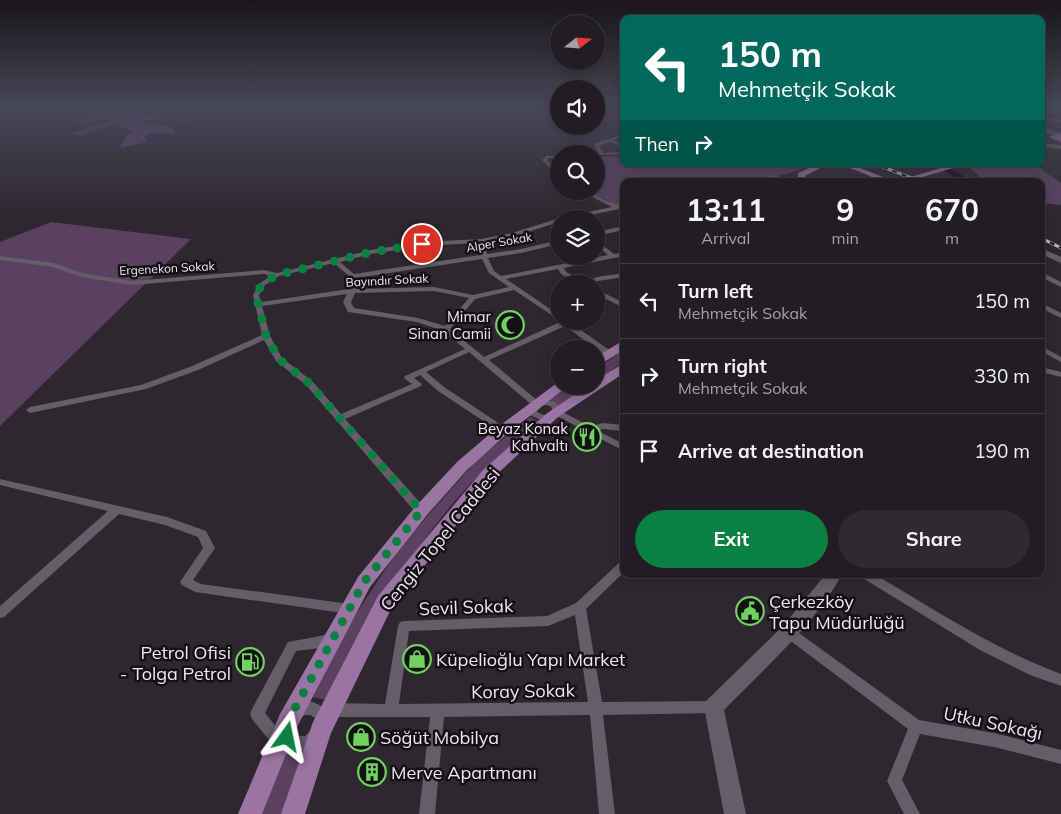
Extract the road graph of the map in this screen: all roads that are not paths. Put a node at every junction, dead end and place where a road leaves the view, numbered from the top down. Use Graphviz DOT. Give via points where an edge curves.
graph roads {
  1 [pos="600,144"];
  2 [pos="620,154"];
  3 [pos="620,154"];
  4 [pos="605,155"];
  5 [pos="550,156"];
  6 [pos="550,166"];
  7 [pos="809,167"];
  8 [pos="818,167"];
  9 [pos="852,167"];
  10 [pos="863,167"];
  11 [pos="952,167"];
  12 [pos="961,167"];
  13 [pos="776,176"];
  14 [pos="766,178"];
  15 [pos="796,178"];
  16 [pos="802,178"];
  17 [pos="881,178"];
  18 [pos="890,178"];
  19 [pos="912,178"];
  20 [pos="923,178"];
  21 [pos="602,200"];
  22 [pos="620,206"];
  23 [pos="616,207"];
  24 [pos="602,210"];
  25 [pos="550,223"];
  26 [pos="620,229"];
  27 [pos="605,232"];
  28 [pos="481,241"];
  29 [pos="550,244"];
  30 [pos="605,249"];
  31 [pos="1045,253"];
  32 [pos="620,255"];
  33 [pos="613,256"];
  34 [pos="484,257"];
  35 [pos="0,258"];
  36 [pos="1061,260"];
  37 [pos="335,261"];
  38 [pos="560,266"];
  39 [pos="277,275"];
  40 [pos="567,275"];
  41 [pos="353,276"];
  42 [pos="620,276"];
  43 [pos="1045,276"];
  44 [pos="502,278"];
  45 [pos="605,278"];
  46 [pos="1061,285"];
  47 [pos="515,288"];
  48 [pos="352,291"];
  49 [pos="605,296"];
  50 [pos="473,297"];
  51 [pos="259,304"];
  52 [pos="620,304"];
  53 [pos="1061,306"];
  54 [pos="1045,307"];
  55 [pos="1049,309"];
  56 [pos="550,313"];
  57 [pos="1061,316"];
  58 [pos="550,327"];
  59 [pos="446,329"];
  60 [pos="575,330"];
  61 [pos="266,336"];
  62 [pos="620,347"];
  63 [pos="470,349"];
  64 [pos="1045,350"];
  65 [pos="609,354"];
  66 [pos="605,356"];
  67 [pos="483,360"];
  68 [pos="1061,360"];
  69 [pos="620,370"];
  70 [pos="1045,370"];
  71 [pos="421,372"];
  72 [pos="1061,376"];
  73 [pos="550,394"];
  74 [pos="536,404"];
  75 [pos="30,410"];
  76 [pos="554,415"];
  77 [pos="339,418"];
  78 [pos="620,428"];
  79 [pos="503,430"];
  80 [pos="592,430"];
  81 [pos="620,446"];
  82 [pos="0,482"];
  83 [pos="118,509"];
  84 [pos="421,511"];
  85 [pos="620,568"];
  86 [pos="832,578"];
  87 [pos="872,578"];
  88 [pos="580,607"];
  89 [pos="350,609"];
  90 [pos="0,613"];
  91 [pos="788,632"];
  92 [pos="334,637"];
  93 [pos="1061,680"];
  94 [pos="714,707"];
  95 [pos="596,709"];
  96 [pos="333,710"];
  97 [pos="391,710"];
  98 [pos="438,711"];
  99 [pos="288,721"];
  100 [pos="916,726"];
  101 [pos="321,730"];
  102 [pos="279,741"];
  103 [pos="1061,757"];
  104 [pos="250,814"];
  105 [pos="294,814"];
  106 [pos="427,814"];
  107 [pos="607,814"];
  108 [pos="735,814"];
  109 [pos="912,814"];
  1 -- 2 [label="street" via="596,145 601,154"];
  3 -- 4 [label="street"];
  5 -- 6 [label="street" via="544,160"];
  7 -- 15 [label="main road" via="795,174"];
  8 -- 16 [label="main road"];
  9 -- 17 [label="main road"];
  10 -- 18 [label="main road"];
  11 -- 19 [label="main road"];
  12 -- 20 [label="main road"];
  13 -- 14 [label="street"];
  21 -- 23 [label="street"];
  22 -- 23 [label="street"];
  23 -- 24 [label="street"];
  25 -- 28 [label="street"];
  26 -- 27 [label="street"];
  28 -- 34 [label="street"];
  28 -- 37 [label="street" via="422,244"];
  29 -- 34 [label="street, Alper Sokak"];
  30 -- 33 [label="street"];
  31 -- 36 [label="street"];
  32 -- 33 [label="street"];
  33 -- 38 [label="street"];
  34 -- 41 [label="street, Alper Sokak"];
  34 -- 44 [label="street" via="492,272"];
  35 -- 39 [label="street, Ergenekon Sokak" via="54,265 81,275 132,283 264,272"];
  37 -- 39 [label="street"];
  37 -- 41 [label="street"];
  38 -- 40 [label="street"];
  38 -- 44 [label="street"];
  39 -- 51 [label="street" via="262,284 256,295"];
  41 -- 48 [label="street"];
  42 -- 45 [label="street"];
  43 -- 46 [label="street"];
  44 -- 47 [label="street"];
  47 -- 50 [label="street, Bayındır Sokak"];
  47 -- 56 [label="street"];
  48 -- 50 [label="street, Bayındır Sokak" via="434,289"];
  48 -- 51 [label="street, Bayındır Sokak"];
  48 -- 59 [label="street" via="347,302 351,310 418,320"];
  49 -- 52 [label="street"];
  50 -- 59 [label="street"];
  51 -- 61 [label="street"];
  53 -- 55 [label="street"];
  54 -- 55 [label="street"];
  55 -- 57 [label="street"];
  58 -- 67 [label="street"];
  59 -- 63 [label="street"];
  60 -- 65 [label="street"];
  61 -- 75 [label="street" via="143,388"];
  61 -- 77 [label="street" via="279,359 309,383"];
  62 -- 65 [label="main road"];
  63 -- 67 [label="street"];
  63 -- 71 [label="street"];
  64 -- 68 [label="street"];
  65 -- 66 [label="main road"];
  67 -- 74 [label="street"];
  69 -- 76 [label="main road, Cengiz Topel Caddesi"];
  70 -- 72 [label="street"];
  71 -- 77 [label="street" via="408,378 418,384"];
  71 -- 79 [label="street"];
  73 -- 74 [label="main road, Cengiz Topel Caddesi"];
  74 -- 76 [label="street" via="553,404 558,408"];
  74 -- 76 [label="street" via="532,411 536,416"];
  74 -- 79 [label="main road, Cengiz Topel Caddesi"];
  76 -- 80 [label="street"];
  76 -- 96 [label="main road, Cengiz Topel Caddesi" via="488,474 385,602"];
  77 -- 84 [label="street"];
  78 -- 80 [label="street" via="602,426"];
  79 -- 84 [label="main road, Cengiz Topel Caddesi" via="462,466"];
  80 -- 81 [label="street"];
  82 -- 83 [label="street"];
  83 -- 89 [label="street" via="202,534 209,548 186,582 199,589"];
  83 -- 90 [label="street"];
  84 -- 89 [label="main road, Cengiz Topel Caddesi" via="364,582"];
  85 -- 88 [label="street"];
  86 -- 91 [label="street"];
  87 -- 93 [label="street" via="987,647 1032,670"];
  88 -- 95 [label="street"];
  88 -- 97 [label="street, Sevil Sokak" via="548,622 404,626"];
  89 -- 92 [label="main road, Cengiz Topel Caddesi"];
  91 -- 94 [label="street"];
  91 -- 100 [label="street"];
  92 -- 99 [label="main road, Cengiz Topel Caddesi"];
  92 -- 102 [label="street" via="292,646 257,714"];
  94 -- 95 [label="street, Koray Sokak"];
  94 -- 108 [label="street"];
  95 -- 98 [label="street, Koray Sokak"];
  95 -- 107 [label="street"];
  96 -- 97 [label="street, Koray Sokak"];
  96 -- 101 [label="main road, Cengiz Topel Caddesi"];
  97 -- 98 [label="street, Koray Sokak"];
  98 -- 106 [label="street"];
  99 -- 101 [label="street" via="298,711 310,708 323,718"];
  99 -- 101 [label="street" via="287,737 295,744 312,740"];
  99 -- 102 [label="main road, Cengiz Topel Caddesi"];
  100 -- 103 [label="street, Utku Sokağı" via="994,740"];
  100 -- 109 [label="street" via="894,781"];
  101 -- 105 [label="main road, Cengiz Topel Caddesi"];
  102 -- 104 [label="main road, Cengiz Topel Caddesi"];
}
